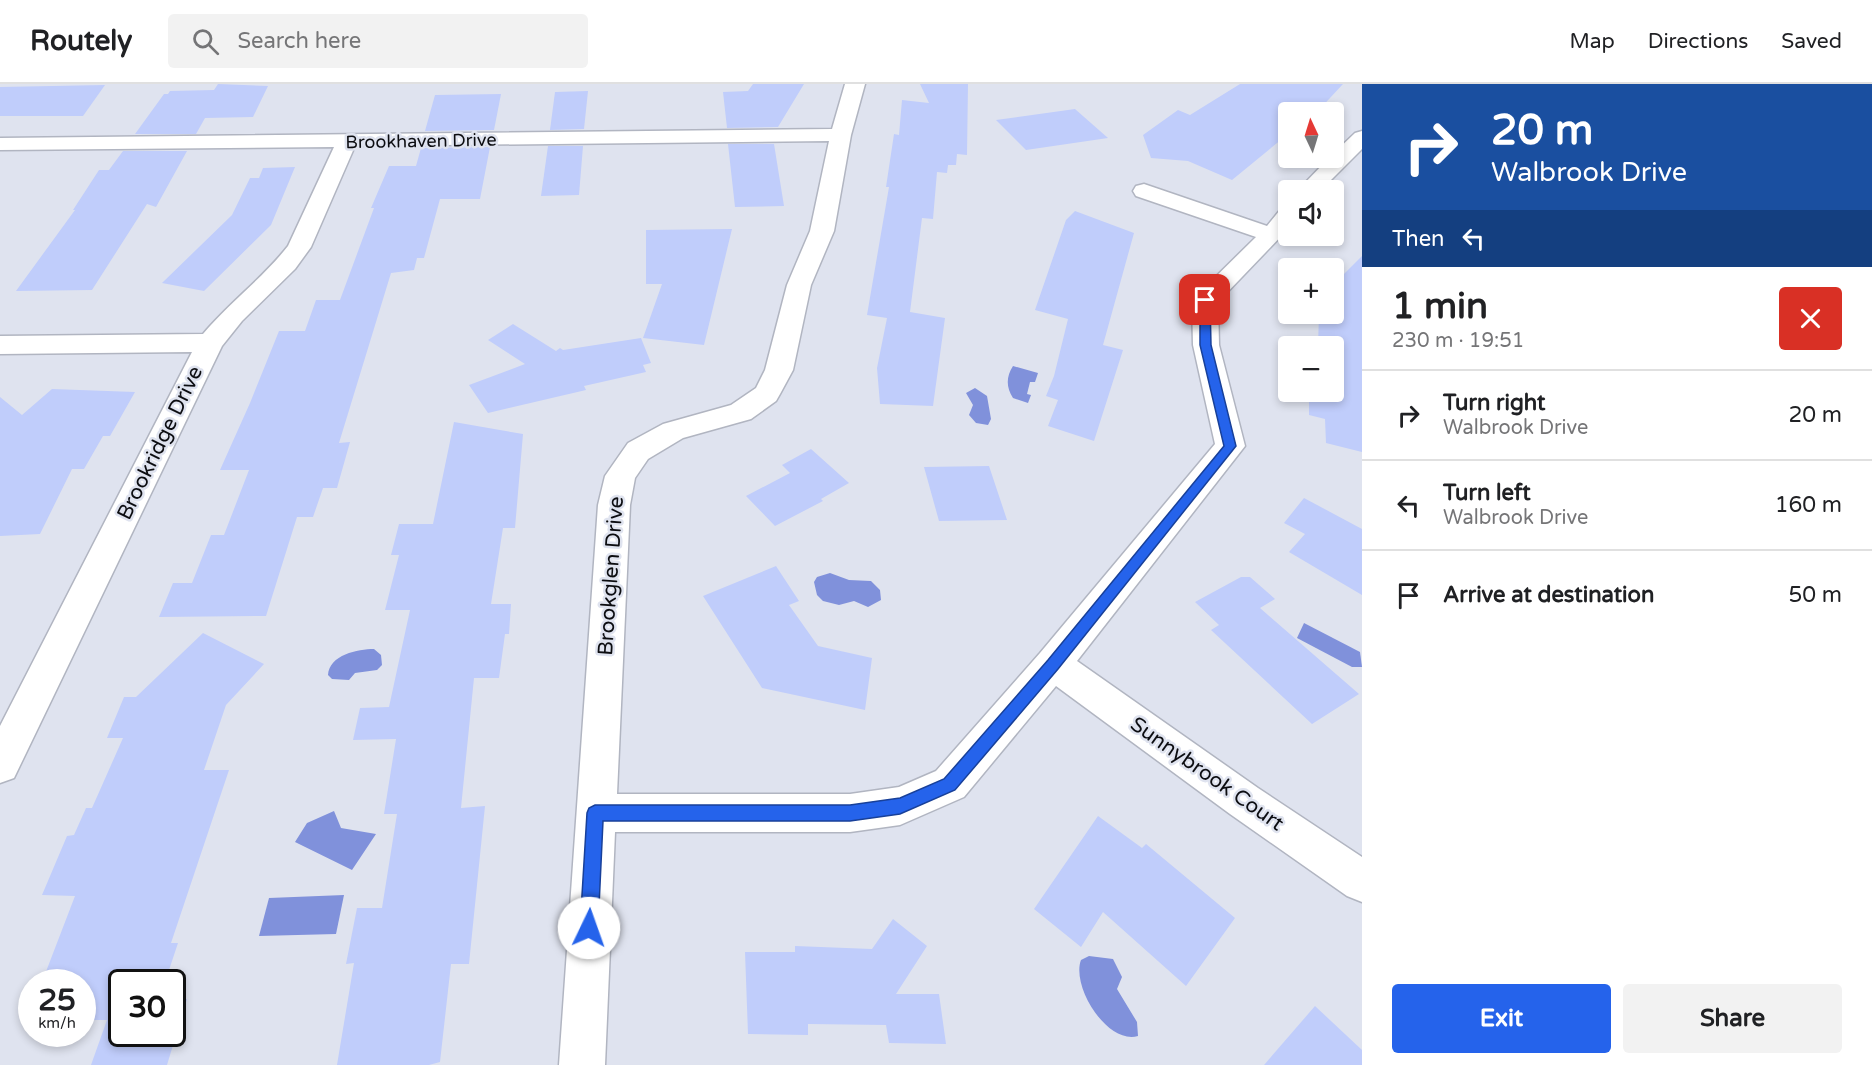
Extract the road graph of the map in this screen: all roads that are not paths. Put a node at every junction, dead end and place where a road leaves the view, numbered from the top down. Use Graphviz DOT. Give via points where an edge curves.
graph roads {
  1 [pos="855,84"];
  2 [pos="841,135"];
  3 [pos="1362,137"];
  4 [pos="347,142"];
  5 [pos="0,144"];
  6 [pos="1319,180"];
  7 [pos="1144,191"];
  8 [pos="1278,224"];
  9 [pos="1278,227"];
  10 [pos="210,343"];
  11 [pos="0,345"];
  12 [pos="1053,664"];
  13 [pos="0,765"];
  14 [pos="595,813"];
  15 [pos="1362,881"];
  16 [pos="582,1065"];
  1 -- 2 [label="street, Brookglen Drive"];
  2 -- 4 [label="street, Brookhaven Drive"];
  2 -- 14 [label="street, Brookglen Drive" via="822,231 798,285 779,370 766,394 741,412 673,431 638,452 620,476 614,505"];
  3 -- 6 [label="street"];
  4 -- 5 [label="street, Brookhaven Drive"];
  4 -- 10 [label="street, Brookridge Drive" via="299,247"];
  7 -- 8 [label="street"];
  9 -- 12 [label="street" via="1205,300 1206,345 1230,446"];
  10 -- 11 [label="street"];
  10 -- 13 [label="street, Brookridge Drive"];
  12 -- 14 [label="street" via="950,784 900,806 850,813"];
  12 -- 15 [label="street, Sunnybrook Court"];
  14 -- 16 [label="street, Brookglen Drive"];
}
